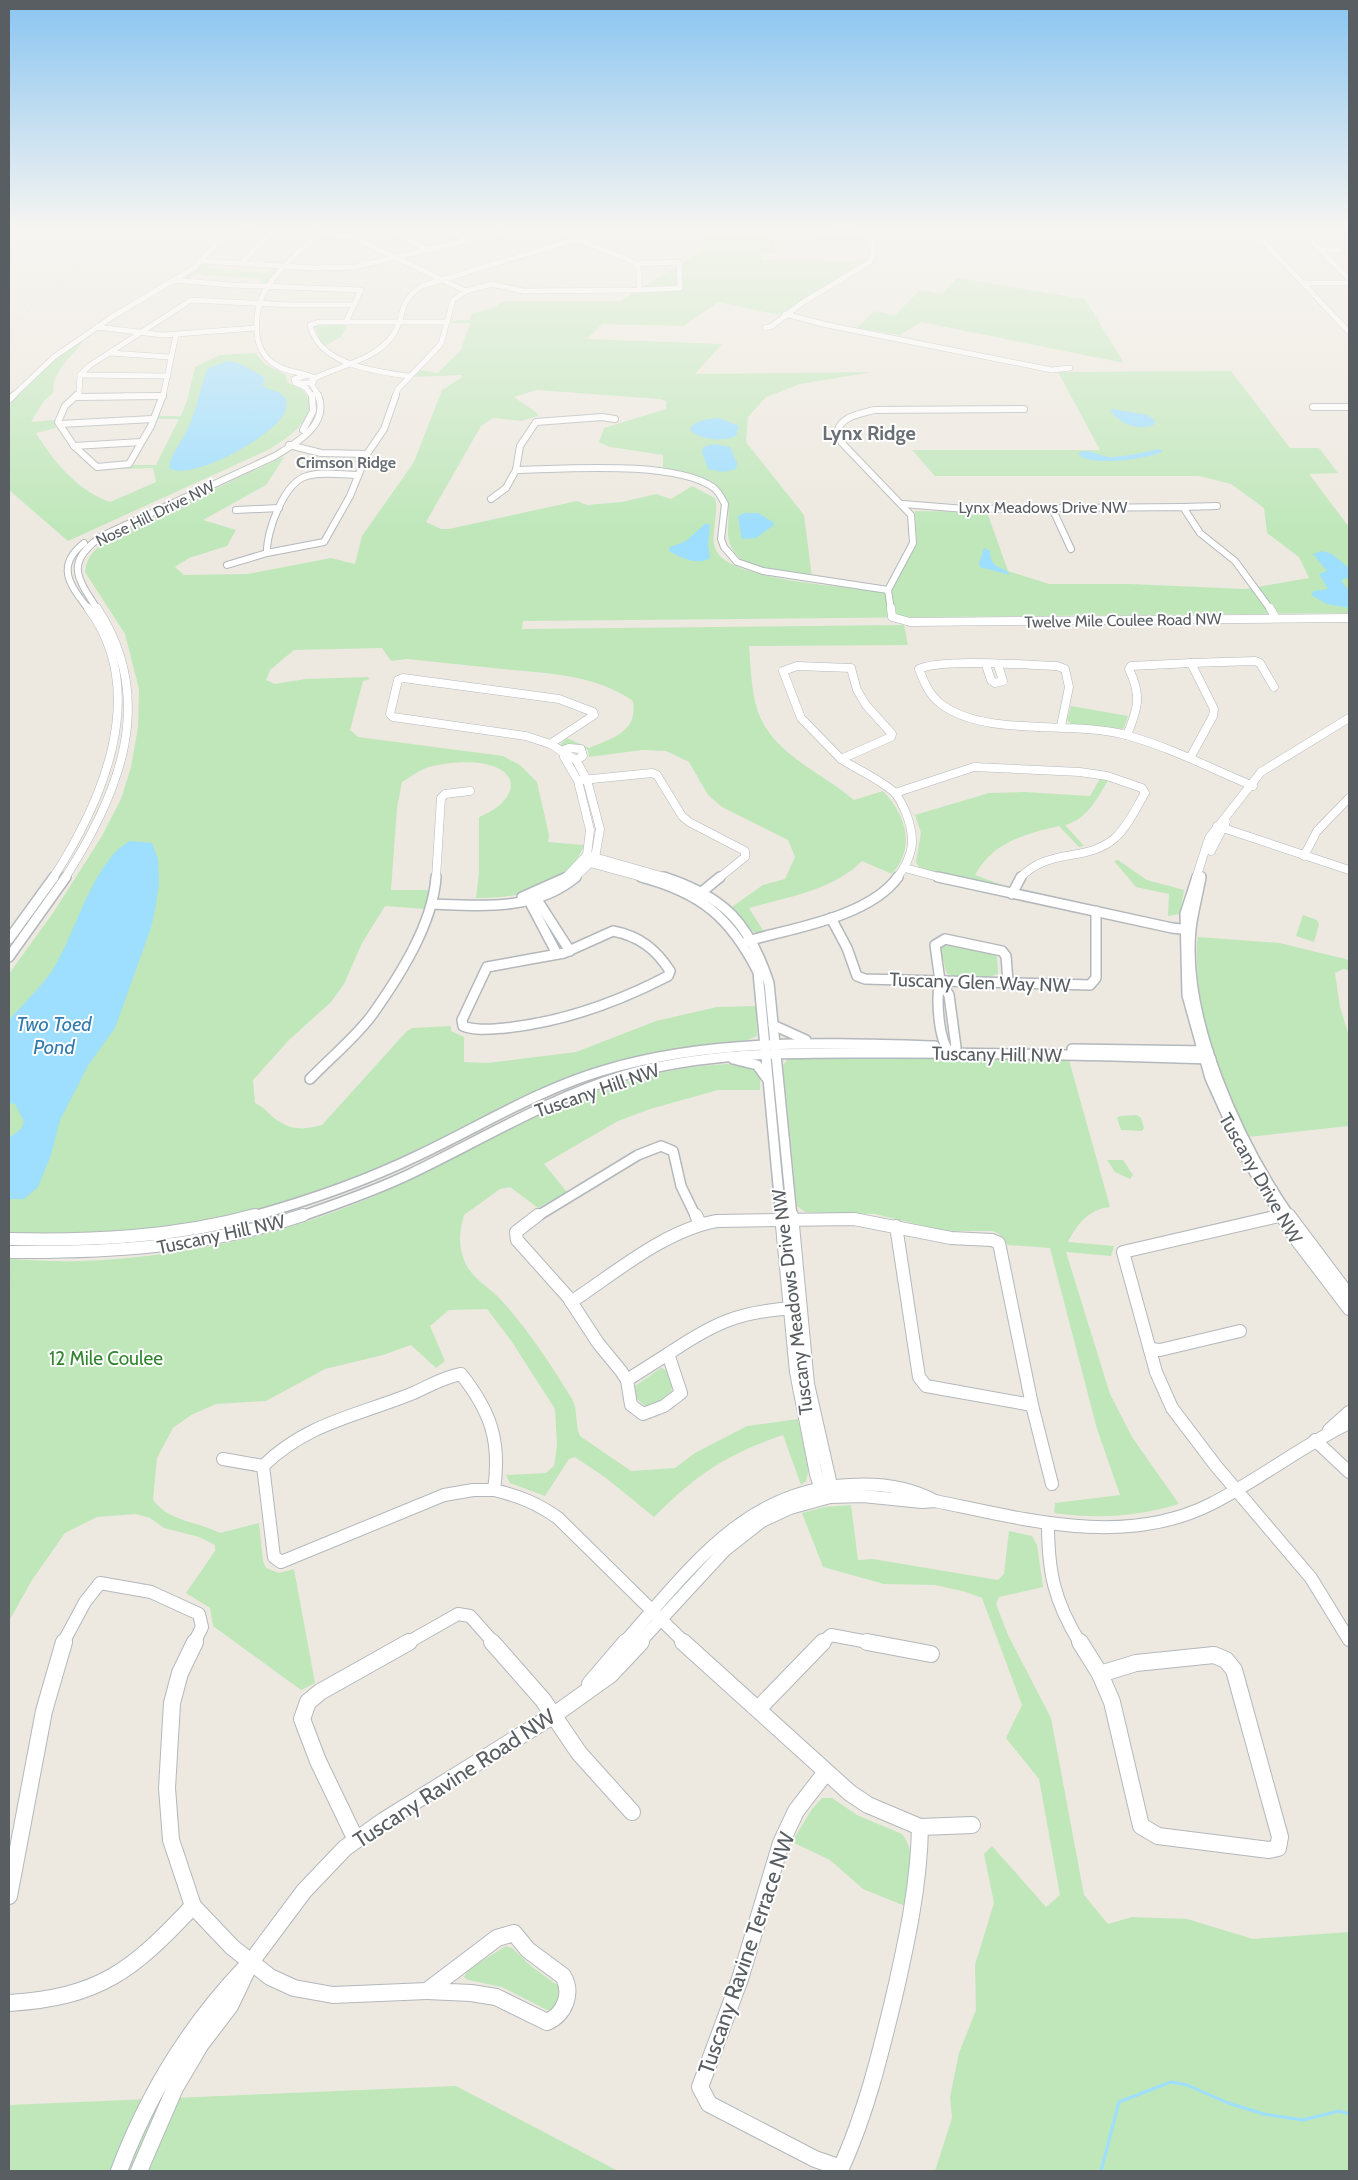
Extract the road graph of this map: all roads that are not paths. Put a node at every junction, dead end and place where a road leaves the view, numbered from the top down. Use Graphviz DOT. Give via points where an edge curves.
graph roads {
  1 [pos="257,328"];
  2 [pos="95,329"];
  3 [pos="111,329"];
  4 [pos="148,329"];
  5 [pos="249,329"];
  6 [pos="309,329"];
  7 [pos="396,329"];
  8 [pos="445,329"];
  9 [pos="855,329"];
  10 [pos="142,333"];
  11 [pos="176,335"];
  12 [pos="100,352"];
  13 [pos="112,353"];
  14 [pos="169,357"];
  15 [pos="351,362"];
  16 [pos="1070,368"];
  17 [pos="327,371"];
  18 [pos="290,372"];
  19 [pos="80,375"];
  20 [pos="168,376"];
  21 [pos="307,376"];
  22 [pos="408,376"];
  23 [pos="293,380"];
  24 [pos="315,380"];
  25 [pos="298,384"];
  26 [pos="401,385"];
  27 [pos="408,386"];
  28 [pos="163,396"];
  29 [pos="75,397"];
  30 [pos="9,400"];
  31 [pos="1313,407"];
  32 [pos="1349,407"];
  33 [pos="1024,409"];
  34 [pos="153,419"];
  35 [pos="615,419"];
  36 [pos="60,424"];
  37 [pos="141,442"];
  38 [pos="289,445"];
  39 [pos="74,446"];
  40 [pos="367,454"];
  41 [pos="516,470"];
  42 [pos="358,475"];
  43 [pos="491,499"];
  44 [pos="903,504"];
  45 [pos="1217,506"];
  46 [pos="1183,507"];
  47 [pos="279,508"];
  48 [pos="1052,508"];
  49 [pos="236,510"];
  50 [pos="1071,549"];
  51 [pos="267,553"];
  52 [pos="227,566"];
  53 [pos="888,590"];
  54 [pos="1276,618"];
  55 [pos="1349,618"];
  56 [pos="1191,663"];
  57 [pos="986,665"];
  58 [pos="998,665"];
  59 [pos="1274,688"];
  60 [pos="1349,718"];
  61 [pos="1349,723"];
  62 [pos="1061,726"];
  63 [pos="1127,735"];
  64 [pos="550,744"];
  65 [pos="563,752"];
  66 [pos="1190,758"];
  67 [pos="841,759"];
  68 [pos="583,780"];
  69 [pos="1251,785"];
  70 [pos="470,791"];
  71 [pos="894,793"];
  72 [pos="1349,798"];
  73 [pos="1220,826"];
  74 [pos="1101,847"];
  75 [pos="1110,854"];
  76 [pos="1304,856"];
  77 [pos="589,860"];
  78 [pos="905,868"];
  79 [pos="1349,870"];
  80 [pos="699,894"];
  81 [pos="1012,894"];
  82 [pos="531,898"];
  83 [pos="434,901"];
  84 [pos="1096,910"];
  85 [pos="831,918"];
  86 [pos="1186,928"];
  87 [pos="9,940"];
  88 [pos="749,941"];
  89 [pos="570,951"];
  90 [pos="557,954"];
  91 [pos="9,957"];
  92 [pos="940,981"];
  93 [pos="1008,982"];
  94 [pos="773,1025"];
  95 [pos="814,1043"];
  96 [pos="771,1048"];
  97 [pos="950,1049"];
  98 [pos="1205,1055"];
  99 [pos="719,1056"];
  100 [pos="310,1079"];
  101 [pos="768,1080"];
  102 [pos="1284,1215"];
  103 [pos="786,1220"];
  104 [pos="700,1224"];
  105 [pos="896,1226"];
  106 [pos="9,1239"];
  107 [pos="9,1252"];
  108 [pos="1349,1295"];
  109 [pos="571,1302"];
  110 [pos="794,1309"];
  111 [pos="1349,1309"];
  112 [pos="1240,1330"];
  113 [pos="1150,1350"];
  114 [pos="668,1354"];
  115 [pos="627,1380"];
  116 [pos="1032,1405"];
  117 [pos="1349,1412"];
  118 [pos="1349,1423"];
  119 [pos="1320,1437"];
  120 [pos="223,1459"];
  121 [pos="263,1466"];
  122 [pos="1349,1472"];
  123 [pos="1052,1484"];
  124 [pos="827,1489"];
  125 [pos="1235,1489"];
  126 [pos="494,1490"];
  127 [pos="1048,1523"];
  128 [pos="657,1616"];
  129 [pos="1349,1640"];
  130 [pos="931,1654"];
  131 [pos="1100,1674"];
  132 [pos="758,1709"];
  133 [pos="554,1715"];
  134 [pos="826,1772"];
  135 [pos="632,1812"];
  136 [pos="972,1825"];
  137 [pos="920,1827"];
  138 [pos="356,1840"];
  139 [pos="9,1896"];
  140 [pos="193,1906"];
  141 [pos="251,1962"];
  142 [pos="427,1991"];
  143 [pos="9,2003"];
  144 [pos="119,2171"];
  145 [pos="139,2171"];
  1 -- 18 [label="street" via="264,354 272,363"];
  2 -- 30 [label="street" via="54,357"];
  3 -- 10 [label="street"];
  4 -- 10 [label="street"];
  5 -- 11 [label="street"];
  6 -- 15 [label="street" via="319,347"];
  7 -- 15 [label="street" via="384,345"];
  8 -- 22 [label="street" via="438,350"];
  9 -- 16 [label="street" via="1052,370"];
  10 -- 11 [label="street"];
  10 -- 13 [label="street"];
  11 -- 14 [label="street"];
  12 -- 13 [label="street"];
  13 -- 14 [label="street"];
  13 -- 19 [label="street"];
  14 -- 20 [label="street"];
  15 -- 17 [label="street"];
  15 -- 22 [label="street" via="375,371"];
  17 -- 21 [label="street"];
  17 -- 24 [label="street"];
  18 -- 21 [label="street"];
  18 -- 23 [label="street"];
  19 -- 20 [label="street"];
  19 -- 29 [label="street" via="80,390"];
  20 -- 28 [label="street"];
  21 -- 23 [label="street"];
  21 -- 24 [label="street"];
  22 -- 26 [label="street"];
  23 -- 25 [label="street, Nose Hill Drive NW"];
  24 -- 25 [label="street"];
  24 -- 38 [label="street, Nose Hill Drive NW" via="312,385 323,403 322,412 313,428"];
  25 -- 38 [label="street, Nose Hill Drive NW" via="312,395 314,413"];
  26 -- 27 [label="street"];
  26 -- 40 [label="street" via="384,429"];
  28 -- 29 [label="street"];
  28 -- 34 [label="street"];
  29 -- 36 [label="street" via="59,416"];
  31 -- 32 [label="street"];
  33 -- 44 [label="street" via="874,410 852,416 839,425 837,432 842,442"];
  34 -- 36 [label="street"];
  34 -- 37 [label="street"];
  35 -- 41 [label="street" via="536,422 520,446"];
  36 -- 39 [label="street"];
  37 -- 39 [label="street"];
  37 -- 39 [label="street" via="129,464 124,466 97,467"];
  38 -- 40 [label="street" via="321,453"];
  38 -- 87 [label="street, Nose Hill Drive NW" via="97,534 71,556 67,566 68,580 94,617 114,667 118,700 115,735 101,788 81,832 56,876"];
  38 -- 91 [label="street, Nose Hill Drive NW" via="102,536 79,558 76,575 109,624 125,670 128,712 124,747 108,800 89,840 58,890"];
  40 -- 42 [label="street"];
  41 -- 43 [label="street" via="506,488"];
  41 -- 53 [label="street" via="659,471 699,481 713,488 725,504 721,539 736,562 763,571"];
  42 -- 47 [label="street" via="303,477"];
  42 -- 51 [label="street" via="324,542"];
  44 -- 48 [label="street, Lynx Meadows Drive NW" via="964,509"];
  44 -- 53 [label="street" via="911,514 912,543"];
  45 -- 46 [label="street, Lynx Meadows Drive NW"];
  46 -- 48 [label="street, Lynx Meadows Drive NW"];
  46 -- 54 [label="street" via="1200,533 1235,561"];
  47 -- 49 [label="street"];
  47 -- 51 [label="street" via="267,537"];
  48 -- 50 [label="street"];
  51 -- 52 [label="street"];
  53 -- 54 [label="street, Twelve Mile Coulee Road NW" via="892,617 910,622"];
  54 -- 55 [label="street, Twelve Mile Coulee Road NW"];
  56 -- 59 [label="street" via="1255,661 1260,663"];
  56 -- 63 [label="street" via="1131,666 1129,669 1139,693"];
  56 -- 66 [label="street" via="1214,709"];
  57 -- 58 [label="street"];
  57 -- 58 [label="street" via="991,680 996,684 1003,682"];
  57 -- 62 [label="street" via="925,666 919,670 932,698 958,714 997,724"];
  58 -- 62 [label="street" via="1057,666 1065,669 1071,688 1063,708"];
  60 -- 69 [label="street, Tuscany Drive NW" via="1294,747"];
  61 -- 69 [label="street, Tuscany Drive NW" via="1295,752"];
  62 -- 63 [label="street"];
  63 -- 66 [label="street"];
  64 -- 64 [label="street" via="526,736 393,717 390,714 398,680 403,678 544,697 593,712 594,715"];
  64 -- 65 [label="street"];
  65 -- 68 [label="street"];
  65 -- 68 [label="street" via="576,760"];
  66 -- 69 [label="street"];
  67 -- 67 [label="street" via="801,718 783,671 797,666 851,668 856,690 864,705 892,737"];
  67 -- 71 [label="street"];
  68 -- 77 [label="street" via="600,829"];
  68 -- 80 [label="street" via="657,775 682,816 745,851 745,857"];
  69 -- 73 [label="street, Tuscany Drive NW"];
  70 -- 83 [label="street" via="445,794 441,798"];
  71 -- 74 [label="street" via="974,767 1080,772 1107,776 1142,788 1145,792 1118,836"];
  71 -- 78 [label="street" via="912,830 912,851"];
  72 -- 76 [label="street" via="1320,828"];
  73 -- 76 [label="street"];
  73 -- 86 [label="street, Tuscany Drive NW"];
  74 -- 75 [label="street"];
  74 -- 81 [label="street" via="1049,858 1034,865 1022,873"];
  76 -- 79 [label="street"];
  77 -- 80 [label="street"];
  77 -- 82 [label="street" via="572,880"];
  78 -- 81 [label="street"];
  78 -- 85 [label="street" via="878,896"];
  80 -- 88 [label="street"];
  81 -- 84 [label="street"];
  82 -- 83 [label="street" via="498,906"];
  82 -- 89 [label="street"];
  82 -- 90 [label="street"];
  83 -- 100 [label="street" via="404,964 371,1016"];
  84 -- 86 [label="street" via="1116,917"];
  84 -- 93 [label="street, Tuscany Glen Way NW" via="1096,978 1090,985"];
  85 -- 88 [label="street"];
  85 -- 92 [label="street, Tuscany Glen Way NW" via="858,976 865,979"];
  86 -- 98 [label="street, Tuscany Drive NW" via="1187,991"];
  88 -- 94 [label="street" via="767,973"];
  88 -- 96 [label="street" via="758,972"];
  89 -- 90 [label="street"];
  89 -- 90 [label="street" via="613,931 623,932 642,940 656,951 670,971 668,976 650,986 577,1015 515,1026 476,1029 463,1026 462,1020 487,967"];
  92 -- 93 [label="street, Tuscany Glen Way NW"];
  92 -- 93 [label="street" via="935,946 945,939 1002,951 1006,956"];
  92 -- 97 [label="street" via="937,994"];
  94 -- 95 [label="street"];
  94 -- 96 [label="street"];
  95 -- 96 [label="street, Tuscany Hill NW"];
  95 -- 97 [label="street, Tuscany Hill NW"];
  96 -- 97 [label="street, Tuscany Hill NW"];
  96 -- 99 [label="street, Tuscany Hill NW"];
  96 -- 101 [label="street, Tuscany Meadows Drive NW"];
  96 -- 103 [label="street, Tuscany Meadows Drive NW"];
  96 -- 106 [label="street, Tuscany Hill NW" via="730,1045 664,1054 603,1070 536,1096 383,1172 274,1212 164,1234 82,1240"];
  97 -- 98 [label="street, Tuscany Hill NW"];
  98 -- 102 [label="street, Tuscany Drive NW" via="1236,1141"];
  99 -- 101 [label="street" via="757,1065"];
  99 -- 107 [label="street, Tuscany Hill NW" via="656,1067 572,1094 392,1183 274,1225 140,1250"];
  101 -- 103 [label="street, Tuscany Meadows Drive NW"];
  102 -- 108 [label="street, Tuscany Drive NW"];
  102 -- 111 [label="street, Tuscany Drive NW" via="1315,1267"];
  102 -- 113 [label="street" via="1123,1252"];
  103 -- 104 [label="street"];
  103 -- 105 [label="street" via="854,1219"];
  103 -- 110 [label="street, Tuscany Meadows Drive NW"];
  104 -- 109 [label="street" via="667,1239"];
  104 -- 109 [label="street" via="681,1186 673,1151 661,1146 638,1155 516,1232 517,1240"];
  105 -- 116 [label="street" via="951,1238 999,1243"];
  105 -- 116 [label="street" via="919,1378 926,1386"];
  109 -- 115 [label="street"];
  110 -- 114 [label="street" via="758,1310 735,1315 713,1324"];
  110 -- 124 [label="street, Tuscany Meadows Drive NW" via="796,1372"];
  112 -- 113 [label="street"];
  113 -- 125 [label="street" via="1172,1407"];
  114 -- 115 [label="street"];
  114 -- 115 [label="street" via="681,1387 681,1393 675,1400 643,1414 631,1405"];
  116 -- 123 [label="street"];
  117 -- 119 [label="street, Tuscany Ravine Road NW"];
  118 -- 119 [label="street, Tuscany Ravine Road NW"];
  119 -- 122 [label="street"];
  119 -- 125 [label="street, Tuscany Ravine Road NW"];
  120 -- 121 [label="street"];
  121 -- 126 [label="street" via="274,1557 281,1562 444,1495"];
  121 -- 126 [label="street" via="285,1445 323,1424 411,1394 449,1375 461,1374 489,1414 498,1441"];
  124 -- 127 [label="street, Tuscany Ravine Road NW" via="865,1484 894,1487 923,1493 935,1501"];
  124 -- 128 [label="street, Tuscany Ravine Road NW" via="749,1530"];
  125 -- 127 [label="street, Tuscany Ravine Road NW" via="1206,1507 1156,1523 1094,1528"];
  125 -- 129 [label="street" via="1314,1582"];
  126 -- 128 [label="street" via="524,1497 550,1512"];
  127 -- 131 [label="street" via="1048,1558 1055,1594 1071,1628"];
  128 -- 132 [label="street"];
  128 -- 133 [label="street, Tuscany Ravine Road NW" via="610,1675"];
  130 -- 132 [label="street" via="831,1635"];
  131 -- 131 [label="street" via="1112,1702 1141,1826 1158,1836 1269,1850 1278,1848 1280,1837 1234,1670 1226,1660 1214,1654 1136,1663"];
  132 -- 134 [label="street"];
  133 -- 135 [label="street" via="579,1753"];
  133 -- 138 [label="street, Tuscany Ravine Road NW"];
  133 -- 138 [label="street" via="470,1616 458,1614 320,1692 308,1702 302,1719 318,1761"];
  134 -- 137 [label="street" via="868,1805"];
  134 -- 137 [label="street, Tuscany Ravine Terrace NW" via="796,1811 781,1843 740,1980 700,2087 709,2104 815,2159 841,2168 853,2145 883,2041 914,1908"];
  136 -- 137 [label="street"];
  138 -- 141 [label="street, Tuscany Ravine Road NW" via="304,1891"];
  139 -- 140 [label="street" via="52,1671 72,1625 88,1596 100,1583 150,1590 199,1614 202,1628 180,1672 172,1703 167,1788 171,1840"];
  140 -- 141 [label="street"];
  140 -- 143 [label="street" via="147,1953 104,1983 53,2000"];
  141 -- 142 [label="street" via="282,1983 319,1994"];
  141 -- 144 [label="street, Tuscany Ravine Road NW" via="208,2007 170,2061 144,2109"];
  141 -- 145 [label="street, Tuscany Ravine Road NW" via="230,2006 201,2044 175,2088"];
  142 -- 142 [label="street" via="496,1997 547,2022 560,2014 568,1991 563,1976 528,1950 514,1934 497,1938"];
}
